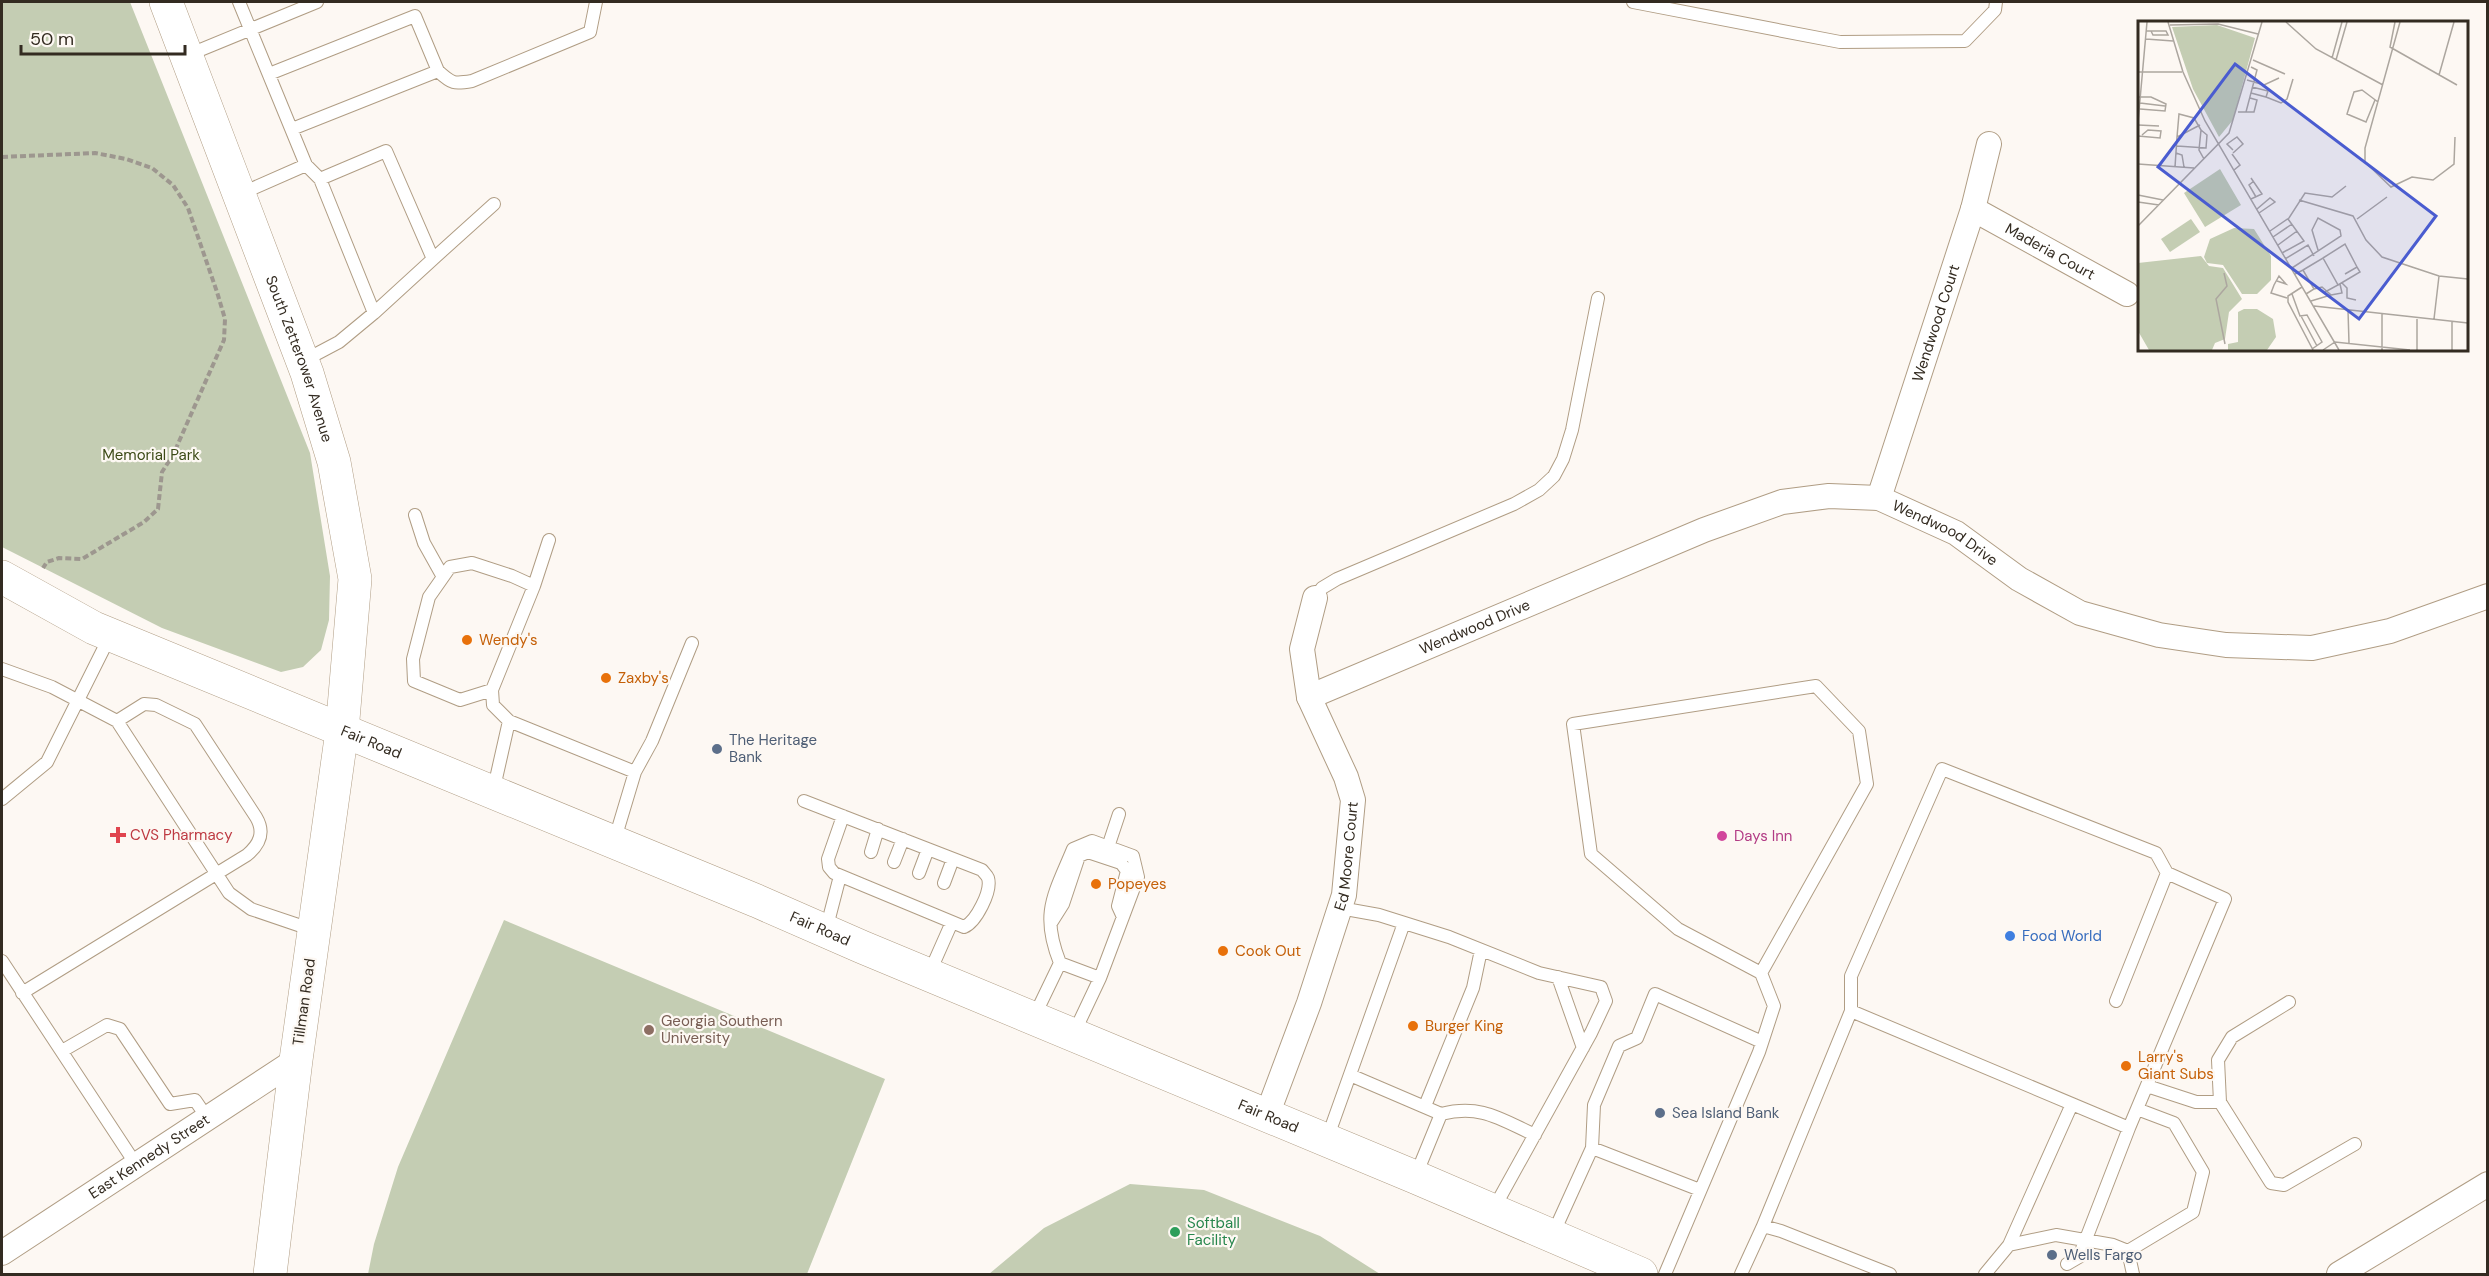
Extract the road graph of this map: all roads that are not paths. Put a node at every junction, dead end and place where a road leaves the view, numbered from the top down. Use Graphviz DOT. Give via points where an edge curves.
graph roads {
  1 [pos="166,2"];
  2 [pos="239,2"];
  3 [pos="317,2"];
  4 [pos="596,2"];
  5 [pos="1634,2"];
  6 [pos="1996,2"];
  7 [pos="251,31"];
  8 [pos="187,56"];
  9 [pos="438,71"];
  10 [pos="269,74"];
  11 [pos="292,129"];
  12 [pos="1989,144"];
  13 [pos="306,165"];
  14 [pos="320,179"];
  15 [pos="239,195"];
  16 [pos="494,204"];
  17 [pos="1973,209"];
  18 [pos="433,259"];
  19 [pos="2127,294"];
  20 [pos="1598,298"];
  21 [pos="374,314"];
  22 [pos="302,362"];
  23 [pos="1880,498"];
  24 [pos="415,515"];
  25 [pos="549,540"];
  26 [pos="443,577"];
  27 [pos="15,585"];
  28 [pos="534,586"];
  29 [pos="2487,596"];
  30 [pos="1315,598"];
  31 [pos="110,635"];
  32 [pos="692,643"];
  33 [pos="2,669"];
  34 [pos="492,690"];
  35 [pos="1309,697"];
  36 [pos="79,700"];
  37 [pos="117,721"];
  38 [pos="509,721"];
  39 [pos="342,731"];
  40 [pos="635,772"];
  41 [pos="493,794"];
  42 [pos="2,799"];
  43 [pos="804,801"];
  44 [pos="1119,814"];
  45 [pos="843,816"];
  46 [pos="878,829"];
  47 [pos="903,839"];
  48 [pos="613,843"];
  49 [pos="1108,847"];
  50 [pos="928,849"];
  51 [pos="870,852"];
  52 [pos="953,859"];
  53 [pos="894,862"];
  54 [pos="217,873"];
  55 [pos="919,873"];
  56 [pos="2167,873"];
  57 [pos="840,876"];
  58 [pos="944,883"];
  59 [pos="1340,908"];
  60 [pos="1123,917"];
  61 [pos="952,922"];
  62 [pos="1404,923"];
  63 [pos="1050,925"];
  64 [pos="314,931"];
  65 [pos="825,931"];
  66 [pos="1481,950"];
  67 [pos="2,961"];
  68 [pos="1060,963"];
  69 [pos="1761,973"];
  70 [pos="928,975"];
  71 [pos="1557,977"];
  72 [pos="1100,978"];
  73 [pos="22,993"];
  74 [pos="2116,1001"];
  75 [pos="2289,1002"];
  76 [pos="1851,1011"];
  77 [pos="1034,1018"];
  78 [pos="1073,1035"];
  79 [pos="1762,1042"];
  80 [pos="1583,1048"];
  81 [pos="62,1051"];
  82 [pos="296,1060"];
  83 [pos="1350,1076"];
  84 [pos="2147,1086"];
  85 [pos="2220,1101"];
  86 [pos="2072,1104"];
  87 [pos="1425,1106"];
  88 [pos="2137,1109"];
  89 [pos="1267,1114"];
  90 [pos="1441,1114"];
  91 [pos="208,1119"];
  92 [pos="2129,1128"];
  93 [pos="1535,1134"];
  94 [pos="1327,1140"];
  95 [pos="2355,1144"];
  96 [pos="1592,1148"];
  97 [pos="137,1166"];
  98 [pos="1415,1176"];
  99 [pos="2487,1184"];
  100 [pos="1700,1190"];
  101 [pos="1492,1211"];
  102 [pos="1763,1226"];
  103 [pos="1552,1237"];
  104 [pos="2085,1240"];
  105 [pos="2009,1245"];
  106 [pos="2128,1251"];
  107 [pos="2,1253"];
  108 [pos="2067,1264"];
  109 [pos="2350,1272"];
  110 [pos="270,1275"];
  111 [pos="1641,1275"];
  112 [pos="1665,1275"];
  113 [pos="1741,1275"];
  114 [pos="1890,1275"];
  115 [pos="1985,1275"];
  116 [pos="2133,1275"];
  1 -- 8 [label="main road, South Zetterower Avenue"];
  2 -- 7 [label="lane"];
  3 -- 7 [label="lane"];
  4 -- 9 [label="lane" via="590,32 472,81 456,84"];
  5 -- 6 [label="lane" via="1840,42 1965,41 1995,10"];
  7 -- 8 [label="lane"];
  7 -- 10 [label="lane"];
  8 -- 15 [label="main road, South Zetterower Avenue"];
  9 -- 10 [label="lane" via="415,16"];
  9 -- 11 [label="lane"];
  10 -- 11 [label="lane"];
  11 -- 13 [label="lane"];
  12 -- 17 [label="street, Wendwood Court"];
  13 -- 14 [label="lane"];
  13 -- 15 [label="lane"];
  14 -- 18 [label="lane" via="386,151"];
  14 -- 21 [label="lane"];
  15 -- 22 [label="main road, South Zetterower Avenue"];
  16 -- 18 [label="lane"];
  17 -- 19 [label="street, Maderia Court"];
  17 -- 23 [label="street, Wendwood Court"];
  18 -- 21 [label="lane"];
  20 -- 30 [label="lane" via="1572,430 1554,476 1514,504 1337,579"];
  21 -- 22 [label="lane" via="339,342"];
  22 -- 39 [label="main road, South Zetterower Avenue" via="334,462 355,579"];
  23 -- 29 [label="street, Wendwood Drive" via="1956,533 2019,579 2080,613 2159,634 2226,645 2312,648 2390,631"];
  23 -- 35 [label="street, Wendwood Drive" via="1829,496 1782,502 1704,530"];
  24 -- 26 [label="lane" via="424,543"];
  25 -- 28 [label="lane"];
  26 -- 28 [label="lane" via="450,567 472,563"];
  26 -- 34 [label="lane" via="429,597 413,658 414,681 460,700"];
  27 -- 31 [label="main road, Fair Road"];
  28 -- 34 [label="lane"];
  30 -- 35 [label="street, Ed Moore Court" via="1302,649"];
  31 -- 36 [label="lane"];
  31 -- 39 [label="main road, Fair Road"];
  32 -- 40 [label="lane" via="652,741"];
  33 -- 36 [label="lane"];
  34 -- 38 [label="lane" via="493,705"];
  35 -- 59 [label="street, Ed Moore Court" via="1353,800"];
  36 -- 37 [label="lane"];
  36 -- 42 [label="lane" via="47,762"];
  37 -- 54 [label="lane"];
  37 -- 54 [label="lane" via="144,704 156,705 195,724 262,826 257,846"];
  38 -- 40 [label="lane"];
  38 -- 41 [label="lane"];
  39 -- 41 [label="main road, Fair Road"];
  39 -- 64 [label="main road, Tillman Road"];
  40 -- 48 [label="lane"];
  41 -- 48 [label="main road, Fair Road"];
  43 -- 45 [label="lane"];
  44 -- 49 [label="lane"];
  45 -- 46 [label="lane"];
  45 -- 57 [label="lane" via="828,859 829,867"];
  46 -- 47 [label="lane"];
  46 -- 51 [label="lane"];
  47 -- 50 [label="lane"];
  47 -- 53 [label="lane"];
  48 -- 65 [label="main road, Fair Road"];
  49 -- 60 [label="lane" via="1133,856 1138,877"];
  49 -- 63 [label="lane" via="1092,841 1072,849 1050,904"];
  50 -- 52 [label="lane"];
  50 -- 55 [label="lane"];
  52 -- 58 [label="lane"];
  52 -- 61 [label="lane" via="982,870 988,879 977,916 964,927"];
  54 -- 64 [label="lane" via="229,893 251,909"];
  54 -- 73 [label="lane"];
  56 -- 74 [label="lane"];
  56 -- 76 [label="lane" via="2156,853 1942,769 1851,976"];
  56 -- 84 [label="lane" via="2225,899"];
  57 -- 61 [label="lane" via="858,879 936,910"];
  57 -- 65 [label="lane"];
  59 -- 62 [label="lane"];
  59 -- 89 [label="street, Ed Moore Court"];
  60 -- 63 [label="lane" via="1118,906 1127,871 1121,862 1088,852 1079,856 1063,904"];
  60 -- 72 [label="lane"];
  61 -- 70 [label="lane"];
  62 -- 66 [label="lane"];
  62 -- 83 [label="lane"];
  63 -- 68 [label="lane" via="1050,939"];
  64 -- 82 [label="main road, Tillman Road"];
  65 -- 70 [label="main road, Fair Road"];
  66 -- 71 [label="lane"];
  66 -- 87 [label="lane" via="1473,988"];
  67 -- 73 [label="lane"];
  68 -- 72 [label="lane"];
  68 -- 77 [label="lane"];
  69 -- 69 [label="lane" via="1867,784 1859,731 1816,686 1573,724 1591,854 1678,929"];
  69 -- 79 [label="lane" via="1774,1006"];
  70 -- 77 [label="main road, Fair Road"];
  71 -- 80 [label="lane"];
  71 -- 80 [label="lane" via="1601,987 1606,1001"];
  72 -- 78 [label="lane"];
  73 -- 81 [label="lane"];
  75 -- 85 [label="lane" via="2232,1037 2218,1060"];
  76 -- 86 [label="lane"];
  76 -- 102 [label="lane"];
  77 -- 78 [label="main road, Fair Road"];
  78 -- 89 [label="main road, Fair Road"];
  79 -- 96 [label="lane" via="1655,994 1637,1038 1619,1046 1594,1105"];
  79 -- 100 [label="lane"];
  80 -- 93 [label="lane"];
  81 -- 91 [label="lane" via="107,1025 120,1029 170,1104 195,1100"];
  81 -- 97 [label="lane"];
  82 -- 91 [label="street, East Kennedy Street"];
  82 -- 110 [label="main road, Tillman Road"];
  83 -- 87 [label="lane"];
  83 -- 94 [label="lane"];
  84 -- 85 [label="lane" via="2196,1102"];
  84 -- 88 [label="lane"];
  85 -- 95 [label="lane" via="2271,1183 2284,1185"];
  86 -- 92 [label="lane"];
  86 -- 105 [label="lane"];
  87 -- 90 [label="lane"];
  88 -- 92 [label="lane"];
  88 -- 106 [label="lane" via="2174,1123 2203,1172 2193,1212"];
  89 -- 94 [label="main road, Fair Road"];
  90 -- 93 [label="lane" via="1481,1110"];
  90 -- 98 [label="lane"];
  91 -- 97 [label="street, East Kennedy Street"];
  92 -- 104 [label="lane"];
  93 -- 101 [label="lane"];
  94 -- 98 [label="main road, Fair Road"];
  96 -- 100 [label="lane"];
  96 -- 103 [label="lane"];
  97 -- 107 [label="street, East Kennedy Street"];
  98 -- 101 [label="main road, Fair Road"];
  99 -- 109 [label="street"];
  100 -- 112 [label="lane"];
  101 -- 103 [label="main road, Fair Road"];
  102 -- 113 [label="lane"];
  102 -- 114 [label="lane"];
  103 -- 111 [label="main road, Fair Road"];
  104 -- 105 [label="lane" via="2056,1235"];
  104 -- 106 [label="lane"];
  104 -- 108 [label="lane" via="2079,1257"];
  105 -- 115 [label="lane"];
  106 -- 116 [label="lane"];
}
